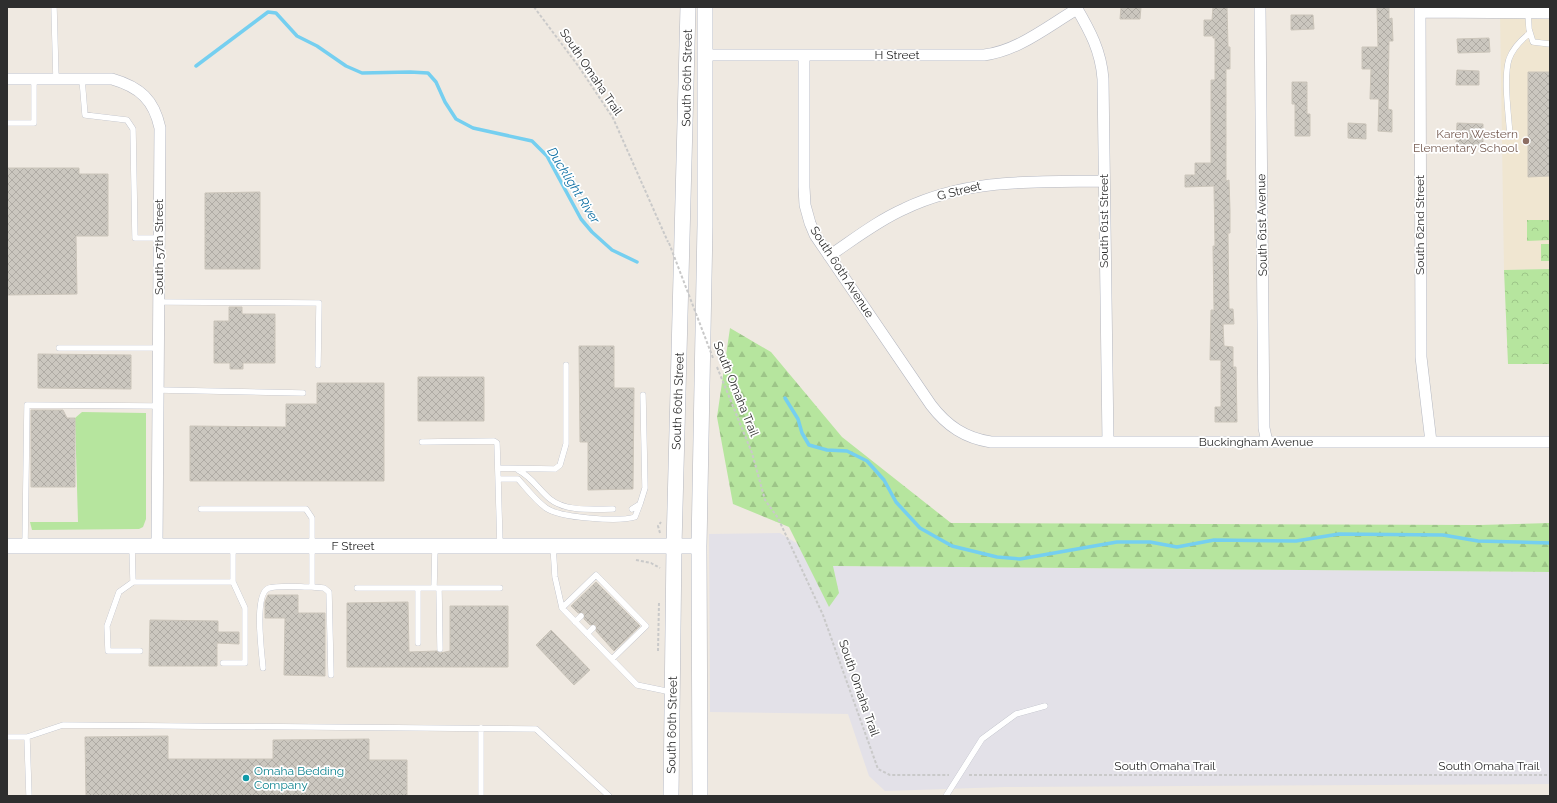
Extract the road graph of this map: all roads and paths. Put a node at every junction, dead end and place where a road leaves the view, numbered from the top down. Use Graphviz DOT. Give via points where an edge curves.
graph roads {
  1 [pos="54,7"];
  2 [pos="534,7"];
  3 [pos="688,7"];
  4 [pos="705,7"];
  5 [pos="1260,7"];
  6 [pos="1076,8"];
  7 [pos="1420,10"];
  8 [pos="1528,13"];
  9 [pos="1550,13"];
  10 [pos="1530,33"];
  11 [pos="1550,44"];
  12 [pos="705,55"];
  13 [pos="804,55"];
  14 [pos="7,79"];
  15 [pos="34,79"];
  16 [pos="56,79"];
  17 [pos="82,79"];
  18 [pos="7,123"];
  19 [pos="1510,137"];
  20 [pos="1104,181"];
  21 [pos="159,238"];
  22 [pos="829,256"];
  23 [pos="159,302"];
  24 [pos="59,348"];
  25 [pos="159,348"];
  26 [pos="713,358"];
  27 [pos="566,364"];
  28 [pos="318,365"];
  29 [pos="716,366"];
  30 [pos="158,390"];
  31 [pos="303,393"];
  32 [pos="643,395"];
  33 [pos="158,406"];
  34 [pos="963,434"];
  35 [pos="422,442"];
  36 [pos="1108,442"];
  37 [pos="1267,442"];
  38 [pos="1431,442"];
  39 [pos="1550,442"];
  40 [pos="499,468"];
  41 [pos="516,469"];
  42 [pos="499,479"];
  43 [pos="640,504"];
  44 [pos="201,509"];
  45 [pos="613,509"];
  46 [pos="632,509"];
  47 [pos="7,546"];
  48 [pos="25,546"];
  49 [pos="132,546"];
  50 [pos="157,546"];
  51 [pos="233,546"];
  52 [pos="313,546"];
  53 [pos="435,546"];
  54 [pos="500,546"];
  55 [pos="553,546"];
  56 [pos="674,546"];
  57 [pos="699,546"];
  58 [pos="134,582"];
  59 [pos="233,582"];
  60 [pos="312,587"];
  61 [pos="357,588"];
  62 [pos="418,588"];
  63 [pos="500,588"];
  64 [pos="437,589"];
  65 [pos="562,608"];
  66 [pos="581,616"];
  67 [pos="575,622"];
  68 [pos="593,628"];
  69 [pos="587,634"];
  70 [pos="606,642"];
  71 [pos="418,644"];
  72 [pos="600,647"];
  73 [pos="440,649"];
  74 [pos="140,651"];
  75 [pos="612,659"];
  76 [pos="223,663"];
  77 [pos="263,668"];
  78 [pos="331,675"];
  79 [pos="672,692"];
  80 [pos="1045,706"];
  81 [pos="481,728"];
  82 [pos="7,737"];
  83 [pos="27,737"];
  84 [pos="958,775"];
  85 [pos="1550,775"];
  86 [pos="29,796"];
  87 [pos="481,796"];
  88 [pos="609,796"];
  89 [pos="671,796"];
  90 [pos="700,796"];
  91 [pos="946,796"];
  1 -- 16 [label="lane"];
  2 -- 26 [label="path, South Omaha Trail, bridge" via="613,118 669,243"];
  3 -- 56 [label="main road, South 60th Street"];
  4 -- 12 [label="main road, South 60th Street"];
  5 -- 37 [label="street, South 61st Avenue" via="1264,428"];
  6 -- 13 [label="street, H Street" via="998,54"];
  6 -- 20 [label="street, South 61st Street" via="1095,40 1102,65"];
  7 -- 8 [label="street"];
  7 -- 38 [label="street, South 62nd Street" via="1421,357"];
  8 -- 9 [label="street"];
  8 -- 10 [label="lane"];
  10 -- 11 [label="lane" via="1532,42"];
  10 -- 19 [label="lane" via="1519,42 1509,60 1507,82"];
  12 -- 13 [label="street, H Street"];
  12 -- 57 [label="main road, South 60th Street"];
  13 -- 22 [label="street, South 60th Avenue" via="805,205 815,235"];
  14 -- 15 [label="street, South 57th Street"];
  15 -- 16 [label="street, South 57th Street"];
  15 -- 18 [label="lane" via="34,123"];
  16 -- 17 [label="street, South 57th Street"];
  17 -- 21 [label="street, South 57th Street" via="112,79 127,83 144,95 158,117"];
  17 -- 21 [label="lane" via="85,115 127,120 133,129 134,238"];
  20 -- 22 [label="street, G Street" via="1004,182 956,191 904,209"];
  20 -- 36 [label="street, South 61st Street"];
  21 -- 23 [label="street, South 57th Street"];
  22 -- 34 [label="street, South 60th Avenue" via="931,405 944,420"];
  23 -- 25 [label="street, South 57th Street"];
  23 -- 28 [label="lane" via="319,303"];
  24 -- 25 [label="lane"];
  25 -- 30 [label="street, South 57th Street"];
  27 -- 41 [label="lane" via="566,444 562,462 555,469"];
  29 -- 84 [label="path, South Omaha Trail" via="752,453 764,500 778,518 823,615 878,769 890,775"];
  30 -- 31 [label="lane"];
  30 -- 33 [label="street, South 57th Street"];
  32 -- 43 [label="lane" via="645,488"];
  33 -- 48 [label="lane" via="27,405"];
  33 -- 50 [label="street, South 57th Street"];
  34 -- 36 [label="street, Buckingham Avenue" via="991,442"];
  35 -- 40 [label="lane" via="494,441 497,443"];
  36 -- 37 [label="street, Buckingham Avenue"];
  37 -- 38 [label="street, Buckingham Avenue"];
  38 -- 39 [label="street, Buckingham Avenue"];
  40 -- 41 [label="lane"];
  40 -- 42 [label="lane"];
  41 -- 45 [label="lane" via="528,475 550,499 560,505"];
  42 -- 43 [label="lane" via="518,480 547,509 558,514 628,519 635,517"];
  42 -- 54 [label="lane"];
  43 -- 46 [label="lane"];
  44 -- 52 [label="lane" via="306,509 312,518"];
  47 -- 48 [label="main road, F Street"];
  48 -- 49 [label="main road, F Street"];
  49 -- 50 [label="main road, F Street"];
  49 -- 58 [label="lane"];
  50 -- 51 [label="main road, F Street"];
  51 -- 52 [label="main road, F Street"];
  51 -- 59 [label="lane"];
  52 -- 53 [label="main road, F Street"];
  52 -- 60 [label="lane"];
  53 -- 54 [label="main road, F Street"];
  53 -- 64 [label="lane"];
  54 -- 55 [label="main road, F Street"];
  55 -- 56 [label="main road, F Street"];
  55 -- 65 [label="lane" via="555,577"];
  56 -- 57 [label="main road, F Street"];
  56 -- 79 [label="main road, South 60th Street"];
  57 -- 90 [label="main road, South 60th Street"];
  58 -- 59 [label="lane"];
  58 -- 74 [label="lane" via="119,592 107,626 108,651"];
  59 -- 76 [label="lane" via="245,608 245,663"];
  60 -- 77 [label="lane" via="268,588 262,593 259,604"];
  60 -- 78 [label="lane" via="324,588 329,592"];
  61 -- 62 [label="lane"];
  62 -- 64 [label="lane"];
  62 -- 71 [label="lane"];
  63 -- 64 [label="lane"];
  64 -- 73 [label="lane"];
  65 -- 67 [label="lane"];
  65 -- 75 [label="lane" via="596,575 646,626"];
  66 -- 67 [label="lane"];
  67 -- 69 [label="lane"];
  68 -- 69 [label="lane"];
  69 -- 72 [label="lane"];
  70 -- 72 [label="lane"];
  72 -- 75 [label="lane"];
  75 -- 79 [label="lane" via="637,685"];
  79 -- 89 [label="main road, South 60th Street"];
  80 -- 84 [label="lane" via="1016,714 982,739"];
  81 -- 83 [label="lane" via="63,725"];
  81 -- 87 [label="lane"];
  81 -- 88 [label="lane" via="536,729"];
  82 -- 83 [label="lane"];
  83 -- 86 [label="lane"];
  84 -- 85 [label="path, South Omaha Trail"];
  84 -- 91 [label="lane"];
}
